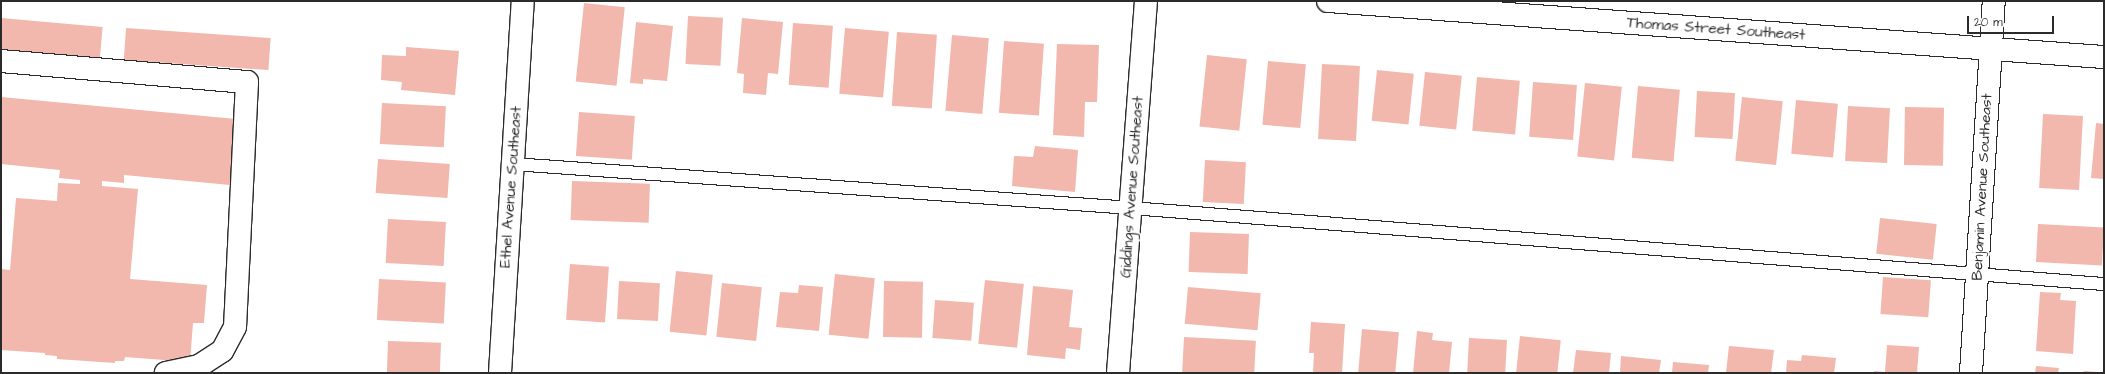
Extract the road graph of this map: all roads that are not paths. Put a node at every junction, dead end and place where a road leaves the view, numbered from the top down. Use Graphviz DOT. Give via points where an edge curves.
graph roads {
  1 [pos="523,1"];
  2 [pos="1146,1"];
  3 [pos="1328,1"];
  4 [pos="1994,1"];
  5 [pos="1410,4"];
  6 [pos="1990,49"];
  7 [pos="2104,57"];
  8 [pos="1,61"];
  9 [pos="513,164"];
  10 [pos="1130,208"];
  11 [pos="1977,274"];
  12 [pos="2104,284"];
  13 [pos="166,373"];
  14 [pos="500,373"];
  15 [pos="1118,373"];
  16 [pos="1971,373"];
  1 -- 9 [label="street, Ethel Avenue Southeast"];
  2 -- 10 [label="street, Giddings Avenue Southeast"];
  3 -- 5 [label="street, Thomas Street Southeast"];
  4 -- 6 [label="street, Benjamin Avenue Southeast"];
  5 -- 6 [label="street, Thomas Street Southeast"];
  6 -- 7 [label="street, Thomas Street Southeast"];
  6 -- 11 [label="street, Benjamin Avenue Southeast"];
  8 -- 13 [label="street" via="247,82 235,327 222,351 199,366"];
  9 -- 10 [label="lane"];
  9 -- 14 [label="street, Ethel Avenue Southeast"];
  10 -- 11 [label="lane"];
  10 -- 15 [label="street, Giddings Avenue Southeast"];
  11 -- 12 [label="lane"];
  11 -- 16 [label="street, Benjamin Avenue Southeast"];
}
